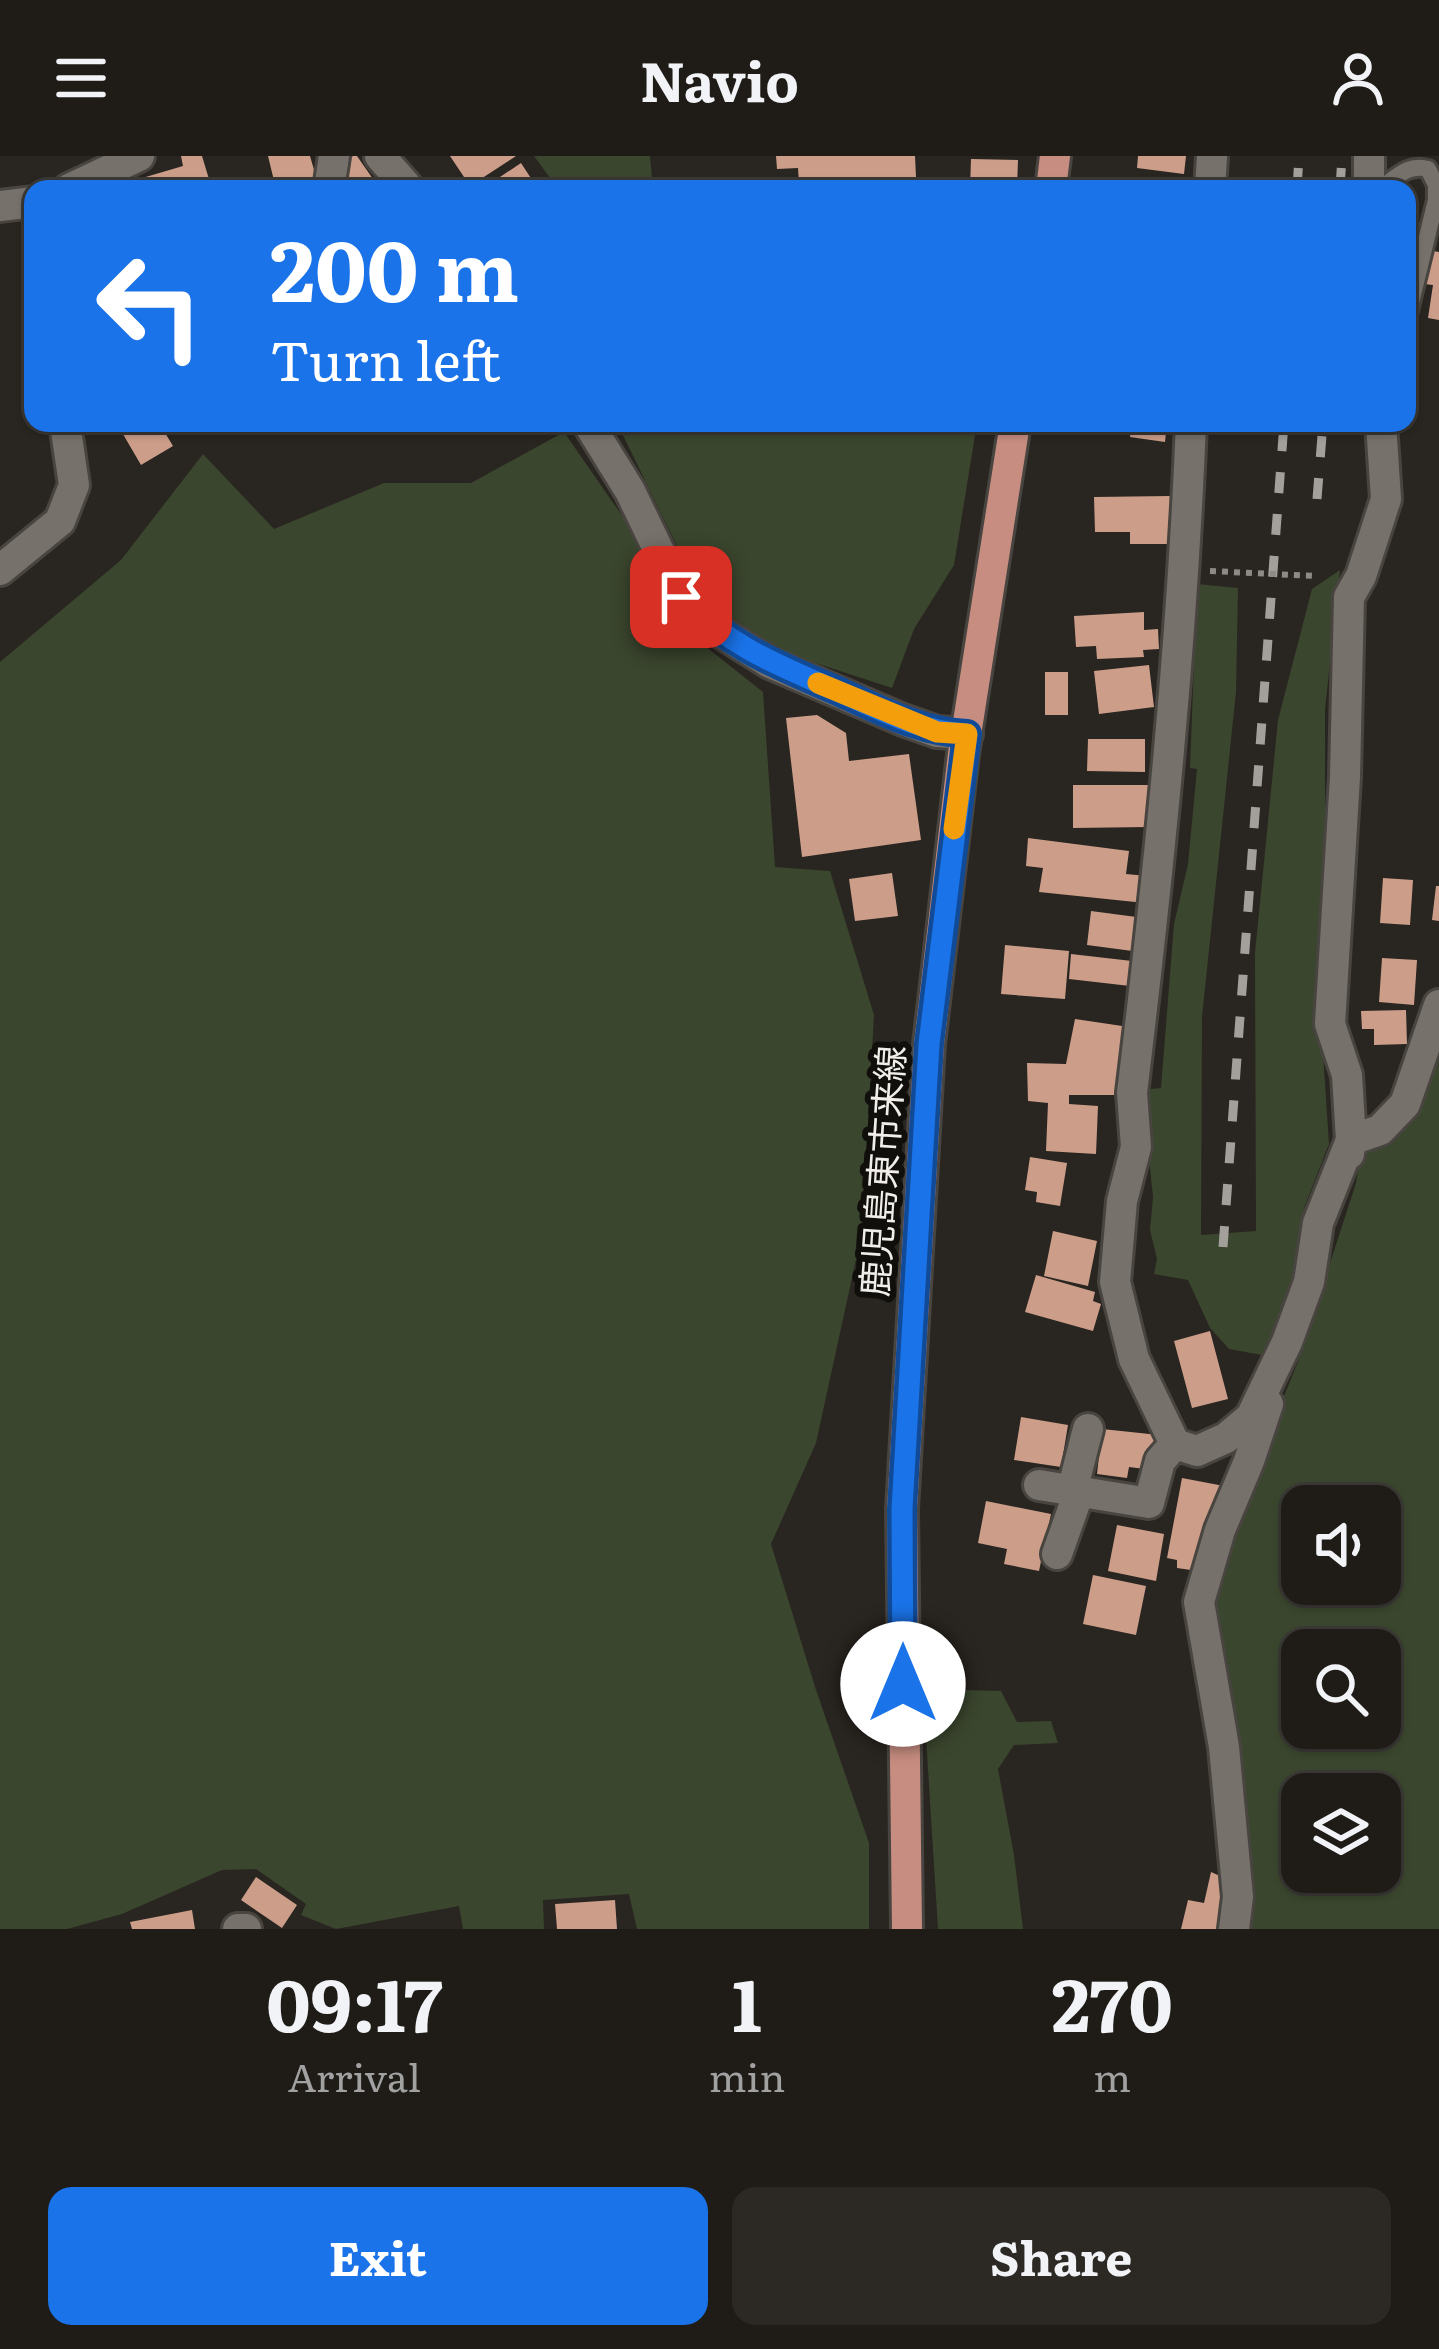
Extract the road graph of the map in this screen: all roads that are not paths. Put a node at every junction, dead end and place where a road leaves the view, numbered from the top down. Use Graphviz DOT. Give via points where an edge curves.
graph roads {
  1 [pos="139,156"];
  2 [pos="380,156"];
  3 [pos="88,180"];
  4 [pos="401,180"];
  5 [pos="1392,180"];
  6 [pos="1437,213"];
  7 [pos="1416,288"];
  8 [pos="66,432"];
  9 [pos="594,432"];
  10 [pos="1015,432"];
  11 [pos="1191,432"];
  12 [pos="1384,432"];
  13 [pos="0,570"];
  14 [pos="967,734"];
  15 [pos="1439,1005"];
  16 [pos="1351,1140"];
  17 [pos="1088,1429"];
  18 [pos="1175,1444"];
  19 [pos="1039,1485"];
  20 [pos="1075,1491"];
  21 [pos="1057,1554"];
  22 [pos="907,1929"];
  23 [pos="1234,1929"];
  1 -- 3 [label="street"];
  2 -- 4 [label="street"];
  5 -- 6 [label="lane" via="1410,167 1428,170"];
  6 -- 7 [label="lane"];
  8 -- 13 [label="street" via="74,485 60,520"];
  9 -- 14 [label="street" via="681,597 706,622 770,663 920,726"];
  10 -- 14 [label="main road, 鹿児島東市来線"];
  11 -- 18 [label="street" via="1169,760 1132,1093 1136,1147 1115,1282 1134,1359"];
  12 -- 16 [label="street" via="1386,499 1349,597 1330,1024 1347,1075"];
  14 -- 22 [label="main road, 鹿児島東市来線" via="929,1044 902,1509"];
  15 -- 16 [label="street" via="1405,1104 1380,1130"];
  16 -- 18 [label="street" via="1318,1223 1309,1282 1251,1417 1197,1451"];
  16 -- 23 [label="street" via="1345,1197 1199,1602 1224,1747"];
  17 -- 20 [label="street"];
  18 -- 20 [label="street" via="1160,1461 1148,1503"];
  19 -- 20 [label="street"];
  20 -- 21 [label="street"];
}
